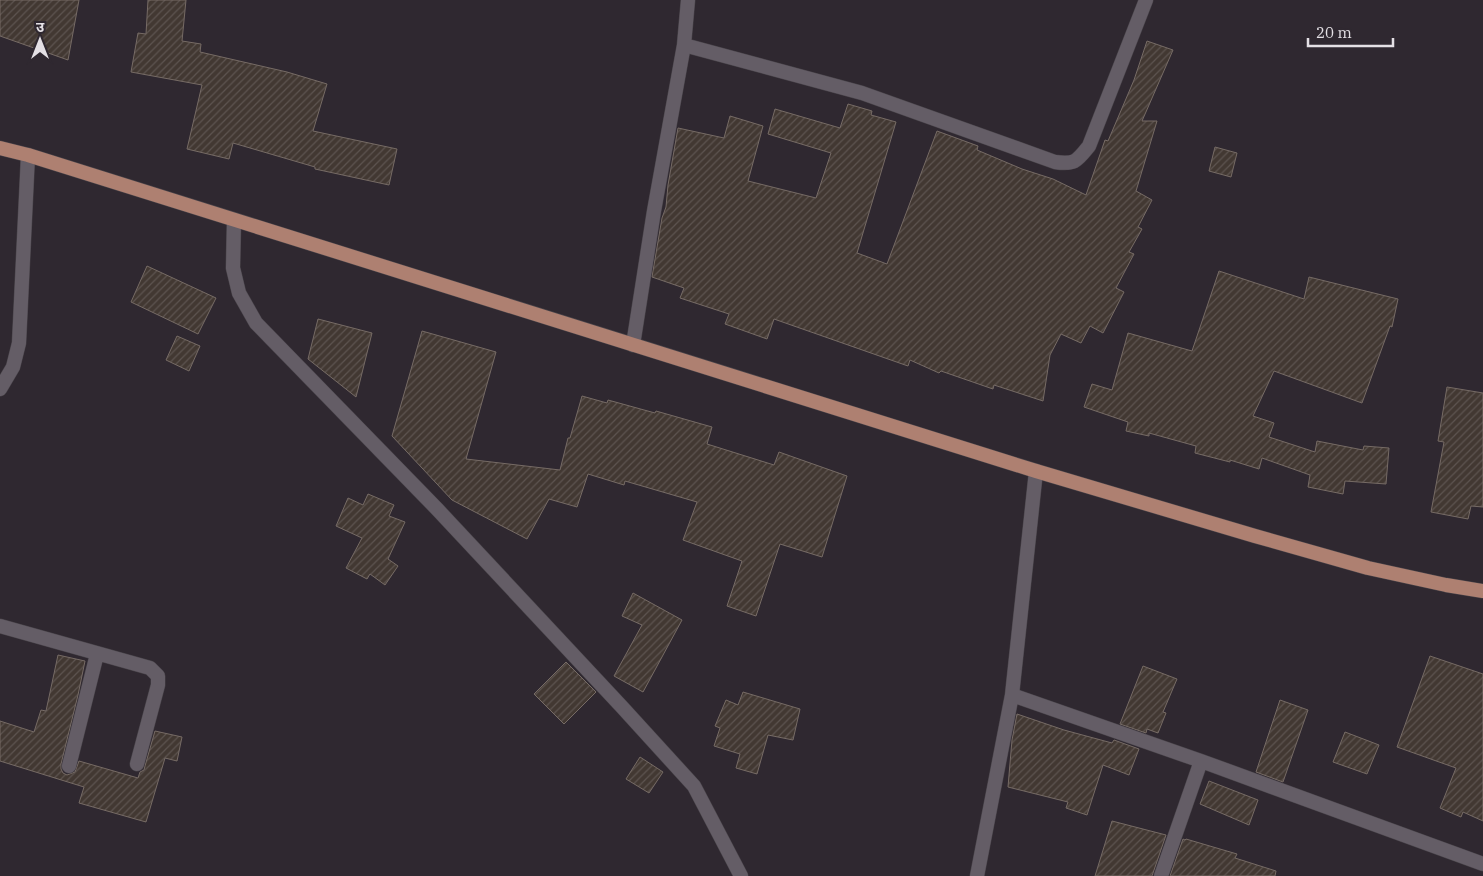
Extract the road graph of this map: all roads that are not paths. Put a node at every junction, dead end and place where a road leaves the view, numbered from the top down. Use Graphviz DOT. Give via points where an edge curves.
graph roads {
  1 [pos="688,0"];
  2 [pos="1146,0"];
  3 [pos="684,45"];
  4 [pos="0,148"];
  5 [pos="28,155"];
  6 [pos="234,220"];
  7 [pos="633,345"];
  8 [pos="0,389"];
  9 [pos="1036,470"];
  10 [pos="1483,591"];
  11 [pos="0,626"];
  12 [pos="98,654"];
  13 [pos="1012,695"];
  14 [pos="1202,761"];
  15 [pos="137,764"];
  16 [pos="69,766"];
  17 [pos="1483,864"];
  18 [pos="742,876"];
  19 [pos="976,876"];
  20 [pos="1161,876"];
  1 -- 3 [label="street"];
  2 -- 3 [label="street" via="1089,146 1080,158 1068,164 1054,162 862,93"];
  3 -- 7 [label="street"];
  4 -- 5 [label="main road"];
  5 -- 6 [label="main road"];
  5 -- 8 [label="street" via="19,343 13,367"];
  6 -- 7 [label="main road"];
  6 -- 18 [label="street" via="233,268 239,292 256,323 438,510 694,786"];
  7 -- 9 [label="main road"];
  9 -- 10 [label="main road" via="1368,568"];
  9 -- 13 [label="street"];
  11 -- 12 [label="street"];
  12 -- 15 [label="street" via="150,668 158,676"];
  12 -- 16 [label="street"];
  13 -- 14 [label="street"];
  13 -- 19 [label="street"];
  14 -- 17 [label="street"];
  14 -- 20 [label="street"];
}
